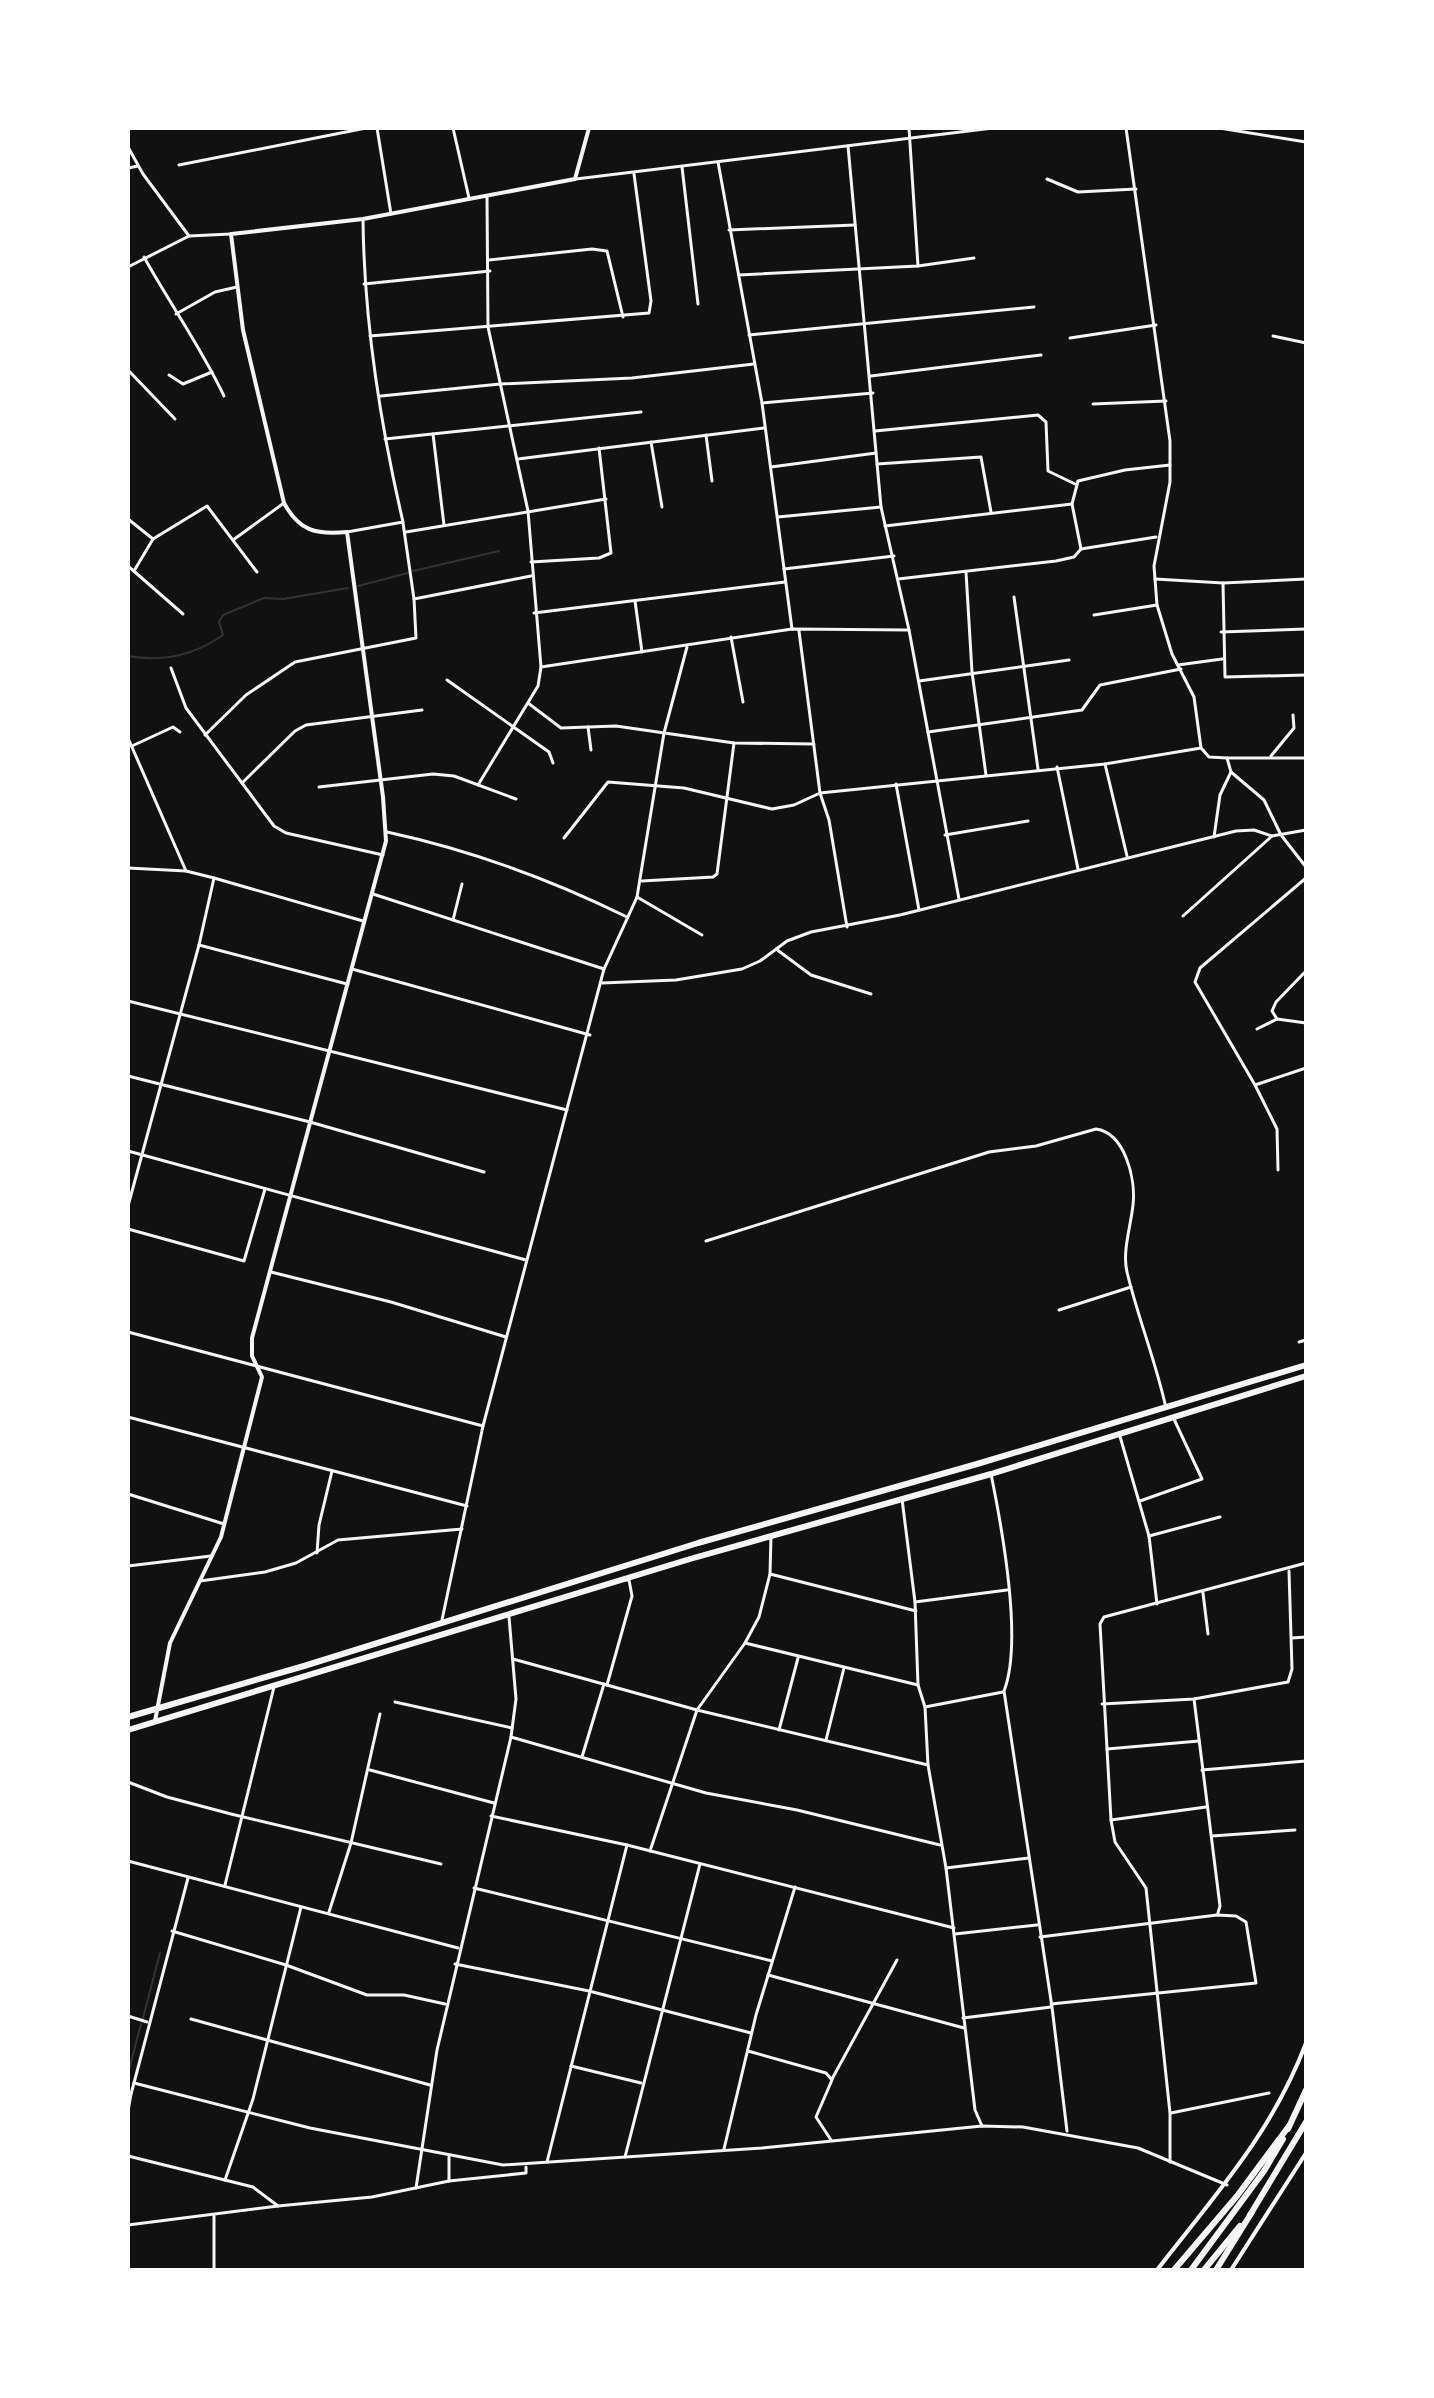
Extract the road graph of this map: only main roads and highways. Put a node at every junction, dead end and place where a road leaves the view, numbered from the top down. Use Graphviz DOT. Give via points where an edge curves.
graph roads {
  1 [pos="1306,1365"];
  2 [pos="1306,1376"];
  3 [pos="912,1482"];
  4 [pos="915,1495"];
  5 [pos="698,1543"];
  6 [pos="702,1556"];
  7 [pos="128,1717"];
  8 [pos="128,1730"];
  9 [pos="1306,2090"];
  10 [pos="1306,2122"];
  11 [pos="1289,2126"];
  12 [pos="1252,2212"];
  13 [pos="1206,2268"];
  14 [pos="1174,2270"];
  15 [pos="1191,2270"];
  16 [pos="1216,2270"];
  1 -- 3 [label="main road"];
  2 -- 4 [label="main road"];
  3 -- 4 [label="main road"];
  3 -- 5 [label="main road"];
  4 -- 6 [label="main road"];
  5 -- 6 [label="main road"];
  5 -- 7 [label="main road"];
  6 -- 8 [label="main road"];
  9 -- 11 [label="main road"];
  10 -- 12 [label="main road"];
  11 -- 14 [label="main road"];
  11 -- 15 [label="main road" via="1264,2171"];
  12 -- 13 [label="main road"];
  12 -- 16 [label="main road"];
}
